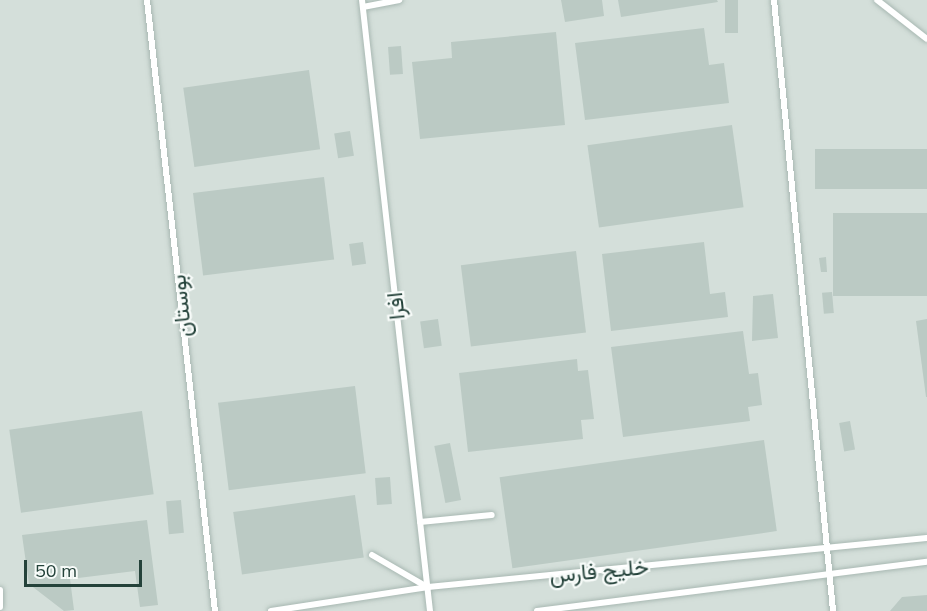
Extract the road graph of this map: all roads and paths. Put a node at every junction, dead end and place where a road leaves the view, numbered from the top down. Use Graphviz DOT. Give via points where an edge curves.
graph roads {
  1 [pos="147,0"];
  2 [pos="399,0"];
  3 [pos="774,0"];
  4 [pos="877,0"];
  5 [pos="362,4"];
  6 [pos="927,39"];
  7 [pos="492,515"];
  8 [pos="420,522"];
  9 [pos="927,538"];
  10 [pos="825,550"];
  11 [pos="372,555"];
  12 [pos="927,562"];
  13 [pos="828,572"];
  14 [pos="428,587"];
  15 [pos="0,590"];
  16 [pos="0,607"];
  17 [pos="215,611"];
  18 [pos="271,611"];
  19 [pos="430,611"];
  20 [pos="537,611"];
  21 [pos="833,611"];
  1 -- 17 [label="lane, بوستان"];
  2 -- 5 [label="lane"];
  3 -- 10 [label="lane"];
  4 -- 6 [label="lane"];
  5 -- 8 [label="lane, افرا"];
  7 -- 8 [label="lane"];
  8 -- 14 [label="lane, افرا"];
  9 -- 10 [label="lane, خلیج فارس"];
  10 -- 13 [label="lane"];
  10 -- 14 [label="lane, خلیج فارس"];
  11 -- 14 [label="lane"];
  12 -- 13 [label="lane, خلیج فارس"];
  13 -- 20 [label="lane, خلیج فارس"];
  13 -- 21 [label="lane"];
  14 -- 18 [label="lane, خلیج فارس"];
  14 -- 19 [label="lane, افرا"];
  15 -- 16 [label="lane"];
}
